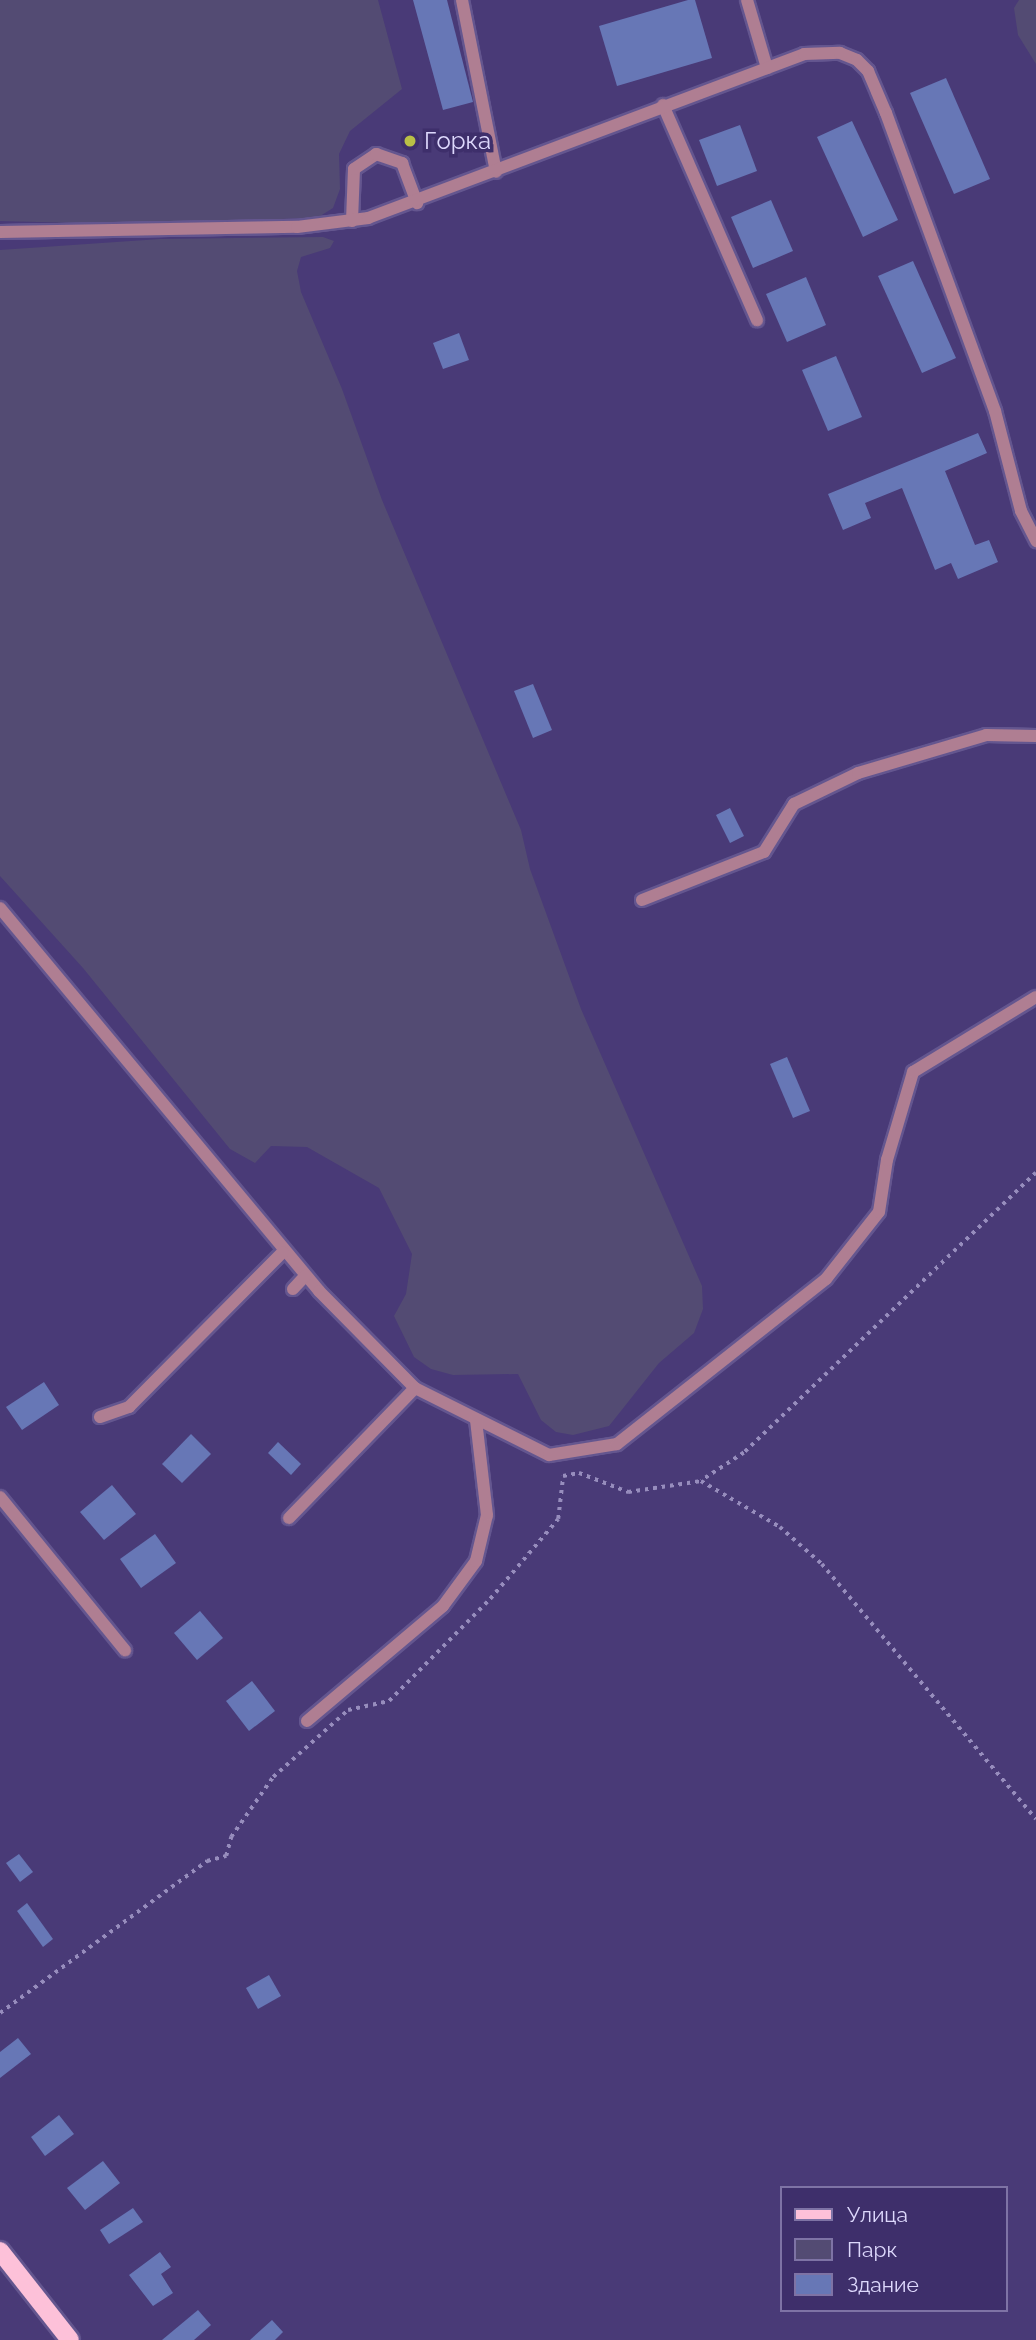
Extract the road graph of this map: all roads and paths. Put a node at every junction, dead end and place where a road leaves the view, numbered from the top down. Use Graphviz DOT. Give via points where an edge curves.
graph roads {
  1 [pos="462,0"];
  2 [pos="747,0"];
  3 [pos="766,68"];
  4 [pos="663,106"];
  5 [pos="496,172"];
  6 [pos="417,203"];
  7 [pos="352,221"];
  8 [pos="0,232"];
  9 [pos="757,320"];
  10 [pos="1036,541"];
  11 [pos="1036,736"];
  12 [pos="642,900"];
  13 [pos="0,908"];
  14 [pos="1036,997"];
  15 [pos="1036,1173"];
  16 [pos="283,1252"];
  17 [pos="304,1276"];
  18 [pos="293,1289"];
  19 [pos="415,1388"];
  20 [pos="100,1417"];
  21 [pos="476,1420"];
  22 [pos="701,1481"];
  23 [pos="0,1497"];
  24 [pos="289,1518"];
  25 [pos="125,1650"];
  26 [pos="307,1721"];
  27 [pos="1036,1819"];
  28 [pos="0,2013"];
  29 [pos="0,2251"];
  30 [pos="71,2340"];
  1 -- 5 [label="street"];
  2 -- 3 [label="street"];
  3 -- 4 [label="street"];
  3 -- 10 [label="street" via="824,52 858,60 868,71 902,150 990,398 1021,511"];
  4 -- 5 [label="street"];
  4 -- 9 [label="street"];
  5 -- 6 [label="street"];
  6 -- 7 [label="street"];
  6 -- 7 [label="street" via="402,163 376,154 354,169"];
  7 -- 8 [label="street" via="298,227"];
  11 -- 12 [label="street" via="986,735 858,773 794,804 764,852"];
  13 -- 16 [label="street"];
  14 -- 21 [label="street" via="913,1072 887,1160 879,1212 850,1255 684,1395 617,1444 591,1451 549,1455"];
  15 -- 22 [label="path" via="744,1453"];
  16 -- 17 [label="street"];
  16 -- 20 [label="street" via="129,1407"];
  17 -- 18 [label="street"];
  17 -- 19 [label="street"];
  19 -- 21 [label="street"];
  19 -- 24 [label="street"];
  21 -- 26 [label="street" via="487,1515 476,1562 443,1606"];
  22 -- 27 [label="path" via="780,1527 822,1564"];
  22 -- 28 [label="path" via="628,1492 579,1473 563,1476 558,1519 490,1599 389,1701 348,1710 273,1777 231,1837 226,1856 207,1861"];
  23 -- 25 [label="street"];
  29 -- 30 [label="main road"];
}
